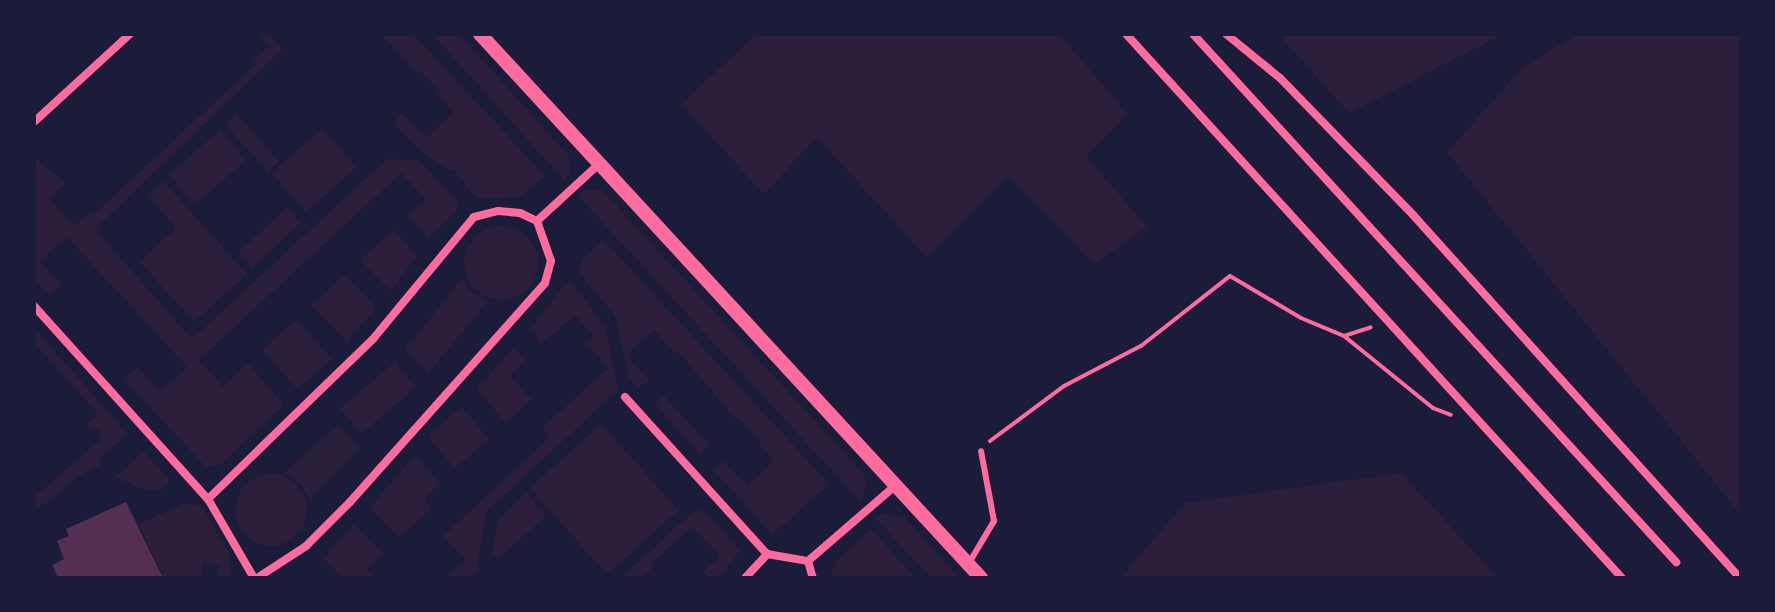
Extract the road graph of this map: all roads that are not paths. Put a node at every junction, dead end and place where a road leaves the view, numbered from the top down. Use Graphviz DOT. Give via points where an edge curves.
graph roads {
  1 [pos="130,34"];
  2 [pos="480,34"];
  3 [pos="1126,34"];
  4 [pos="1193,34"];
  5 [pos="1226,34"];
  6 [pos="34,122"];
  7 [pos="600,163"];
  8 [pos="537,221"];
  9 [pos="34,306"];
  10 [pos="625,397"];
  11 [pos="981,451"];
  12 [pos="895,486"];
  13 [pos="208,499"];
  14 [pos="767,554"];
  15 [pos="808,561"];
  16 [pos="1676,562"];
  17 [pos="968,564"];
  18 [pos="255,578"];
  19 [pos="745,578"];
  20 [pos="813,578"];
  21 [pos="981,578"];
  22 [pos="1622,578"];
  23 [pos="1740,578"];
  1 -- 6 [label="street"];
  2 -- 7 [label="street"];
  3 -- 22 [label="street"];
  4 -- 16 [label="street"];
  5 -- 23 [label="street" via="1280,78 1414,216"];
  7 -- 8 [label="street"];
  7 -- 12 [label="street"];
  8 -- 13 [label="street" via="498,211 474,217 373,339"];
  8 -- 18 [label="street" via="551,261 545,283 350,502 306,546"];
  9 -- 13 [label="street"];
  10 -- 14 [label="street"];
  11 -- 17 [label="lane" via="994,521"];
  12 -- 15 [label="street"];
  12 -- 17 [label="street"];
  13 -- 18 [label="street"];
  14 -- 15 [label="street"];
  14 -- 19 [label="street"];
  15 -- 20 [label="street"];
  17 -- 21 [label="street"];
}
